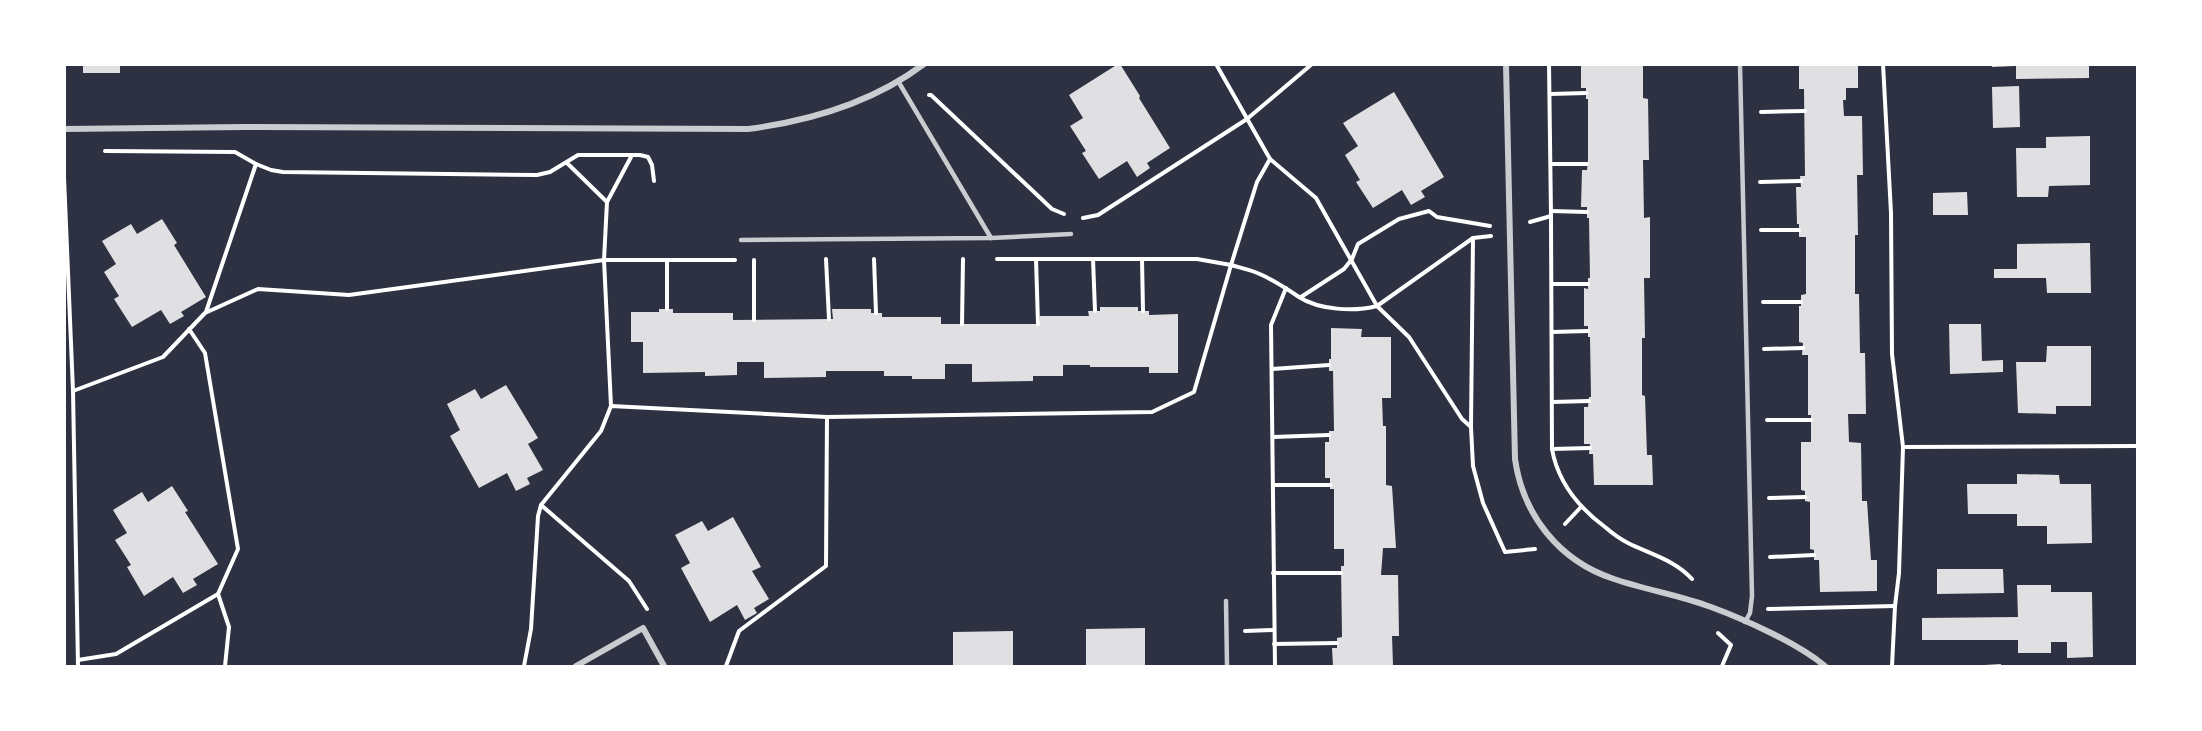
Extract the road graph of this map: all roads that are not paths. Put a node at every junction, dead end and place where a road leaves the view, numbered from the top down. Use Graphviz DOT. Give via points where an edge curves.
graph roads {
  1 [pos="924,64"];
  2 [pos="1506,64"];
  3 [pos="1740,64"];
  4 [pos="898,81"];
  5 [pos="64,129"];
  6 [pos="1071,234"];
  7 [pos="991,238"];
  8 [pos="741,240"];
  9 [pos="1226,601"];
  10 [pos="1745,622"];
  11 [pos="576,666"];
  12 [pos="664,666"];
  13 [pos="1227,666"];
  14 [pos="1825,666"];
  1 -- 4 [label="street"];
  2 -- 10 [label="street" via="1515,459 1532,512 1557,545 1591,570 1711,607"];
  3 -- 10 [label="lane" via="1752,573 1751,608"];
  4 -- 5 [label="street" via="819,116 748,129"];
  4 -- 7 [label="lane"];
  6 -- 7 [label="lane"];
  7 -- 8 [label="lane"];
  9 -- 13 [label="lane"];
  10 -- 14 [label="street"];
  11 -- 12 [label="street" via="642,628"];
}
